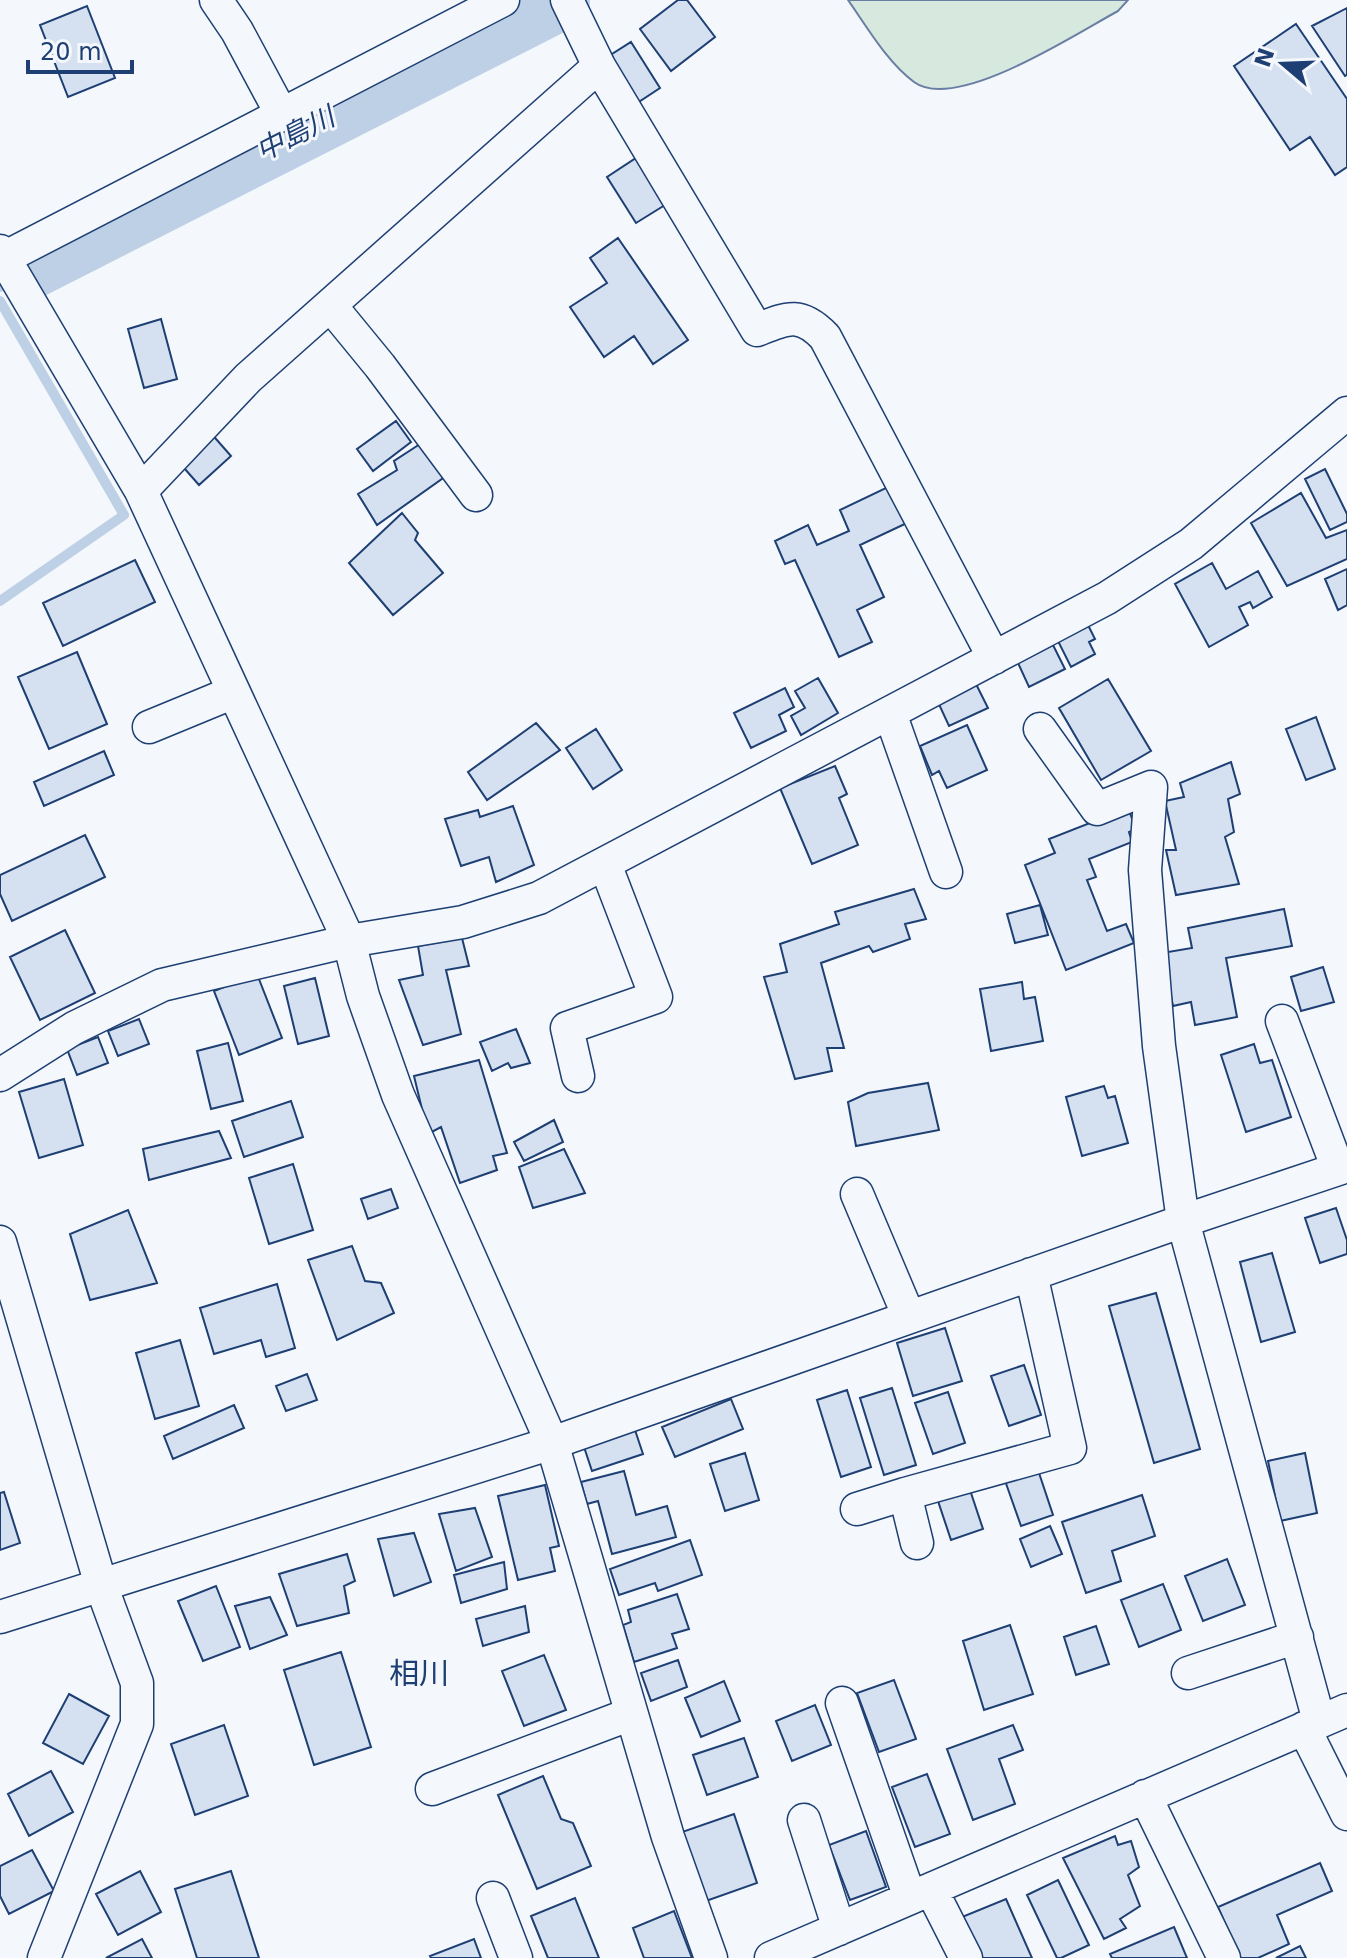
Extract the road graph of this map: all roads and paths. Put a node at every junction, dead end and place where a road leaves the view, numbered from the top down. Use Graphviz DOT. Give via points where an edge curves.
graph roads {
  1 [pos="216,0"];
  2 [pos="503,0"];
  3 [pos="574,13"];
  4 [pos="599,66"];
  5 [pos="282,115"];
  6 [pos="3,257"];
  7 [pos="330,305"];
  8 [pos="1347,413"];
  9 [pos="141,491"];
  10 [pos="476,495"];
  11 [pos="994,658"];
  12 [pos="234,692"];
  13 [pos="890,713"];
  14 [pos="149,727"];
  15 [pos="1040,729"];
  16 [pos="605,864"];
  17 [pos="946,872"];
  18 [pos="349,941"];
  19 [pos="1282,1021"];
  20 [pos="0,1075"];
  21 [pos="578,1076"];
  22 [pos="1342,1168"];
  23 [pos="857,1194"];
  24 [pos="1183,1221"];
  25 [pos="0,1242"];
  26 [pos="1031,1274"];
  27 [pos="909,1317"];
  28 [pos="552,1443"];
  29 [pos="905,1494"];
  30 [pos="857,1509"];
  31 [pos="917,1543"];
  32 [pos="101,1585"];
  33 [pos="0,1617"];
  34 [pos="1297,1637"];
  35 [pos="1188,1673"];
  36 [pos="842,1703"];
  37 [pos="631,1714"];
  38 [pos="1324,1720"];
  39 [pos="432,1789"];
  40 [pos="1145,1796"];
  41 [pos="1347,1814"];
  42 [pos="804,1820"];
  43 [pos="921,1894"];
  44 [pos="493,1898"];
  45 [pos="839,1929"];
  46 [pos="44,1958"];
  47 [pos="516,1958"];
  48 [pos="711,1958"];
  49 [pos="771,1958"];
  50 [pos="966,1958"];
  51 [pos="1224,1958"];
  1 -- 5 [label="street"];
  2 -- 5 [label="street"];
  3 -- 4 [label="street"];
  4 -- 7 [label="street"];
  4 -- 11 [label="street" via="757,330 791,317 825,337"];
  5 -- 6 [label="street"];
  6 -- 9 [label="street"];
  7 -- 9 [label="street" via="248,378"];
  7 -- 10 [label="street"];
  8 -- 11 [label="street" via="1191,544 1107,598"];
  9 -- 12 [label="street"];
  11 -- 13 [label="street"];
  12 -- 14 [label="street"];
  12 -- 18 [label="street"];
  13 -- 16 [label="street"];
  13 -- 17 [label="street"];
  15 -- 24 [label="street" via="1097,809 1151,787 1145,870 1159,1046"];
  16 -- 18 [label="street" via="539,898 463,922"];
  16 -- 21 [label="street" via="656,997 567,1028"];
  18 -- 20 [label="street" via="162,985 74,1028"];
  18 -- 28 [label="street" via="398,1095"];
  19 -- 22 [label="street"];
  22 -- 24 [label="street"];
  23 -- 27 [label="street"];
  24 -- 26 [label="street"];
  24 -- 34 [label="street"];
  25 -- 32 [label="street"];
  26 -- 27 [label="street"];
  26 -- 29 [label="street" via="1070,1448"];
  27 -- 28 [label="street"];
  28 -- 32 [label="street"];
  28 -- 37 [label="street"];
  29 -- 30 [label="street"];
  29 -- 31 [label="street"];
  32 -- 33 [label="street"];
  32 -- 46 [label="street" via="137,1683 137,1724"];
  34 -- 35 [label="street"];
  34 -- 38 [label="street"];
  36 -- 43 [label="street"];
  37 -- 39 [label="street"];
  37 -- 48 [label="street"];
  38 -- 40 [label="street"];
  38 -- 41 [label="street"];
  40 -- 43 [label="street"];
  40 -- 51 [label="street"];
  42 -- 45 [label="street"];
  43 -- 45 [label="street"];
  43 -- 50 [label="street"];
  44 -- 47 [label="street"];
  45 -- 49 [label="street"];
}
